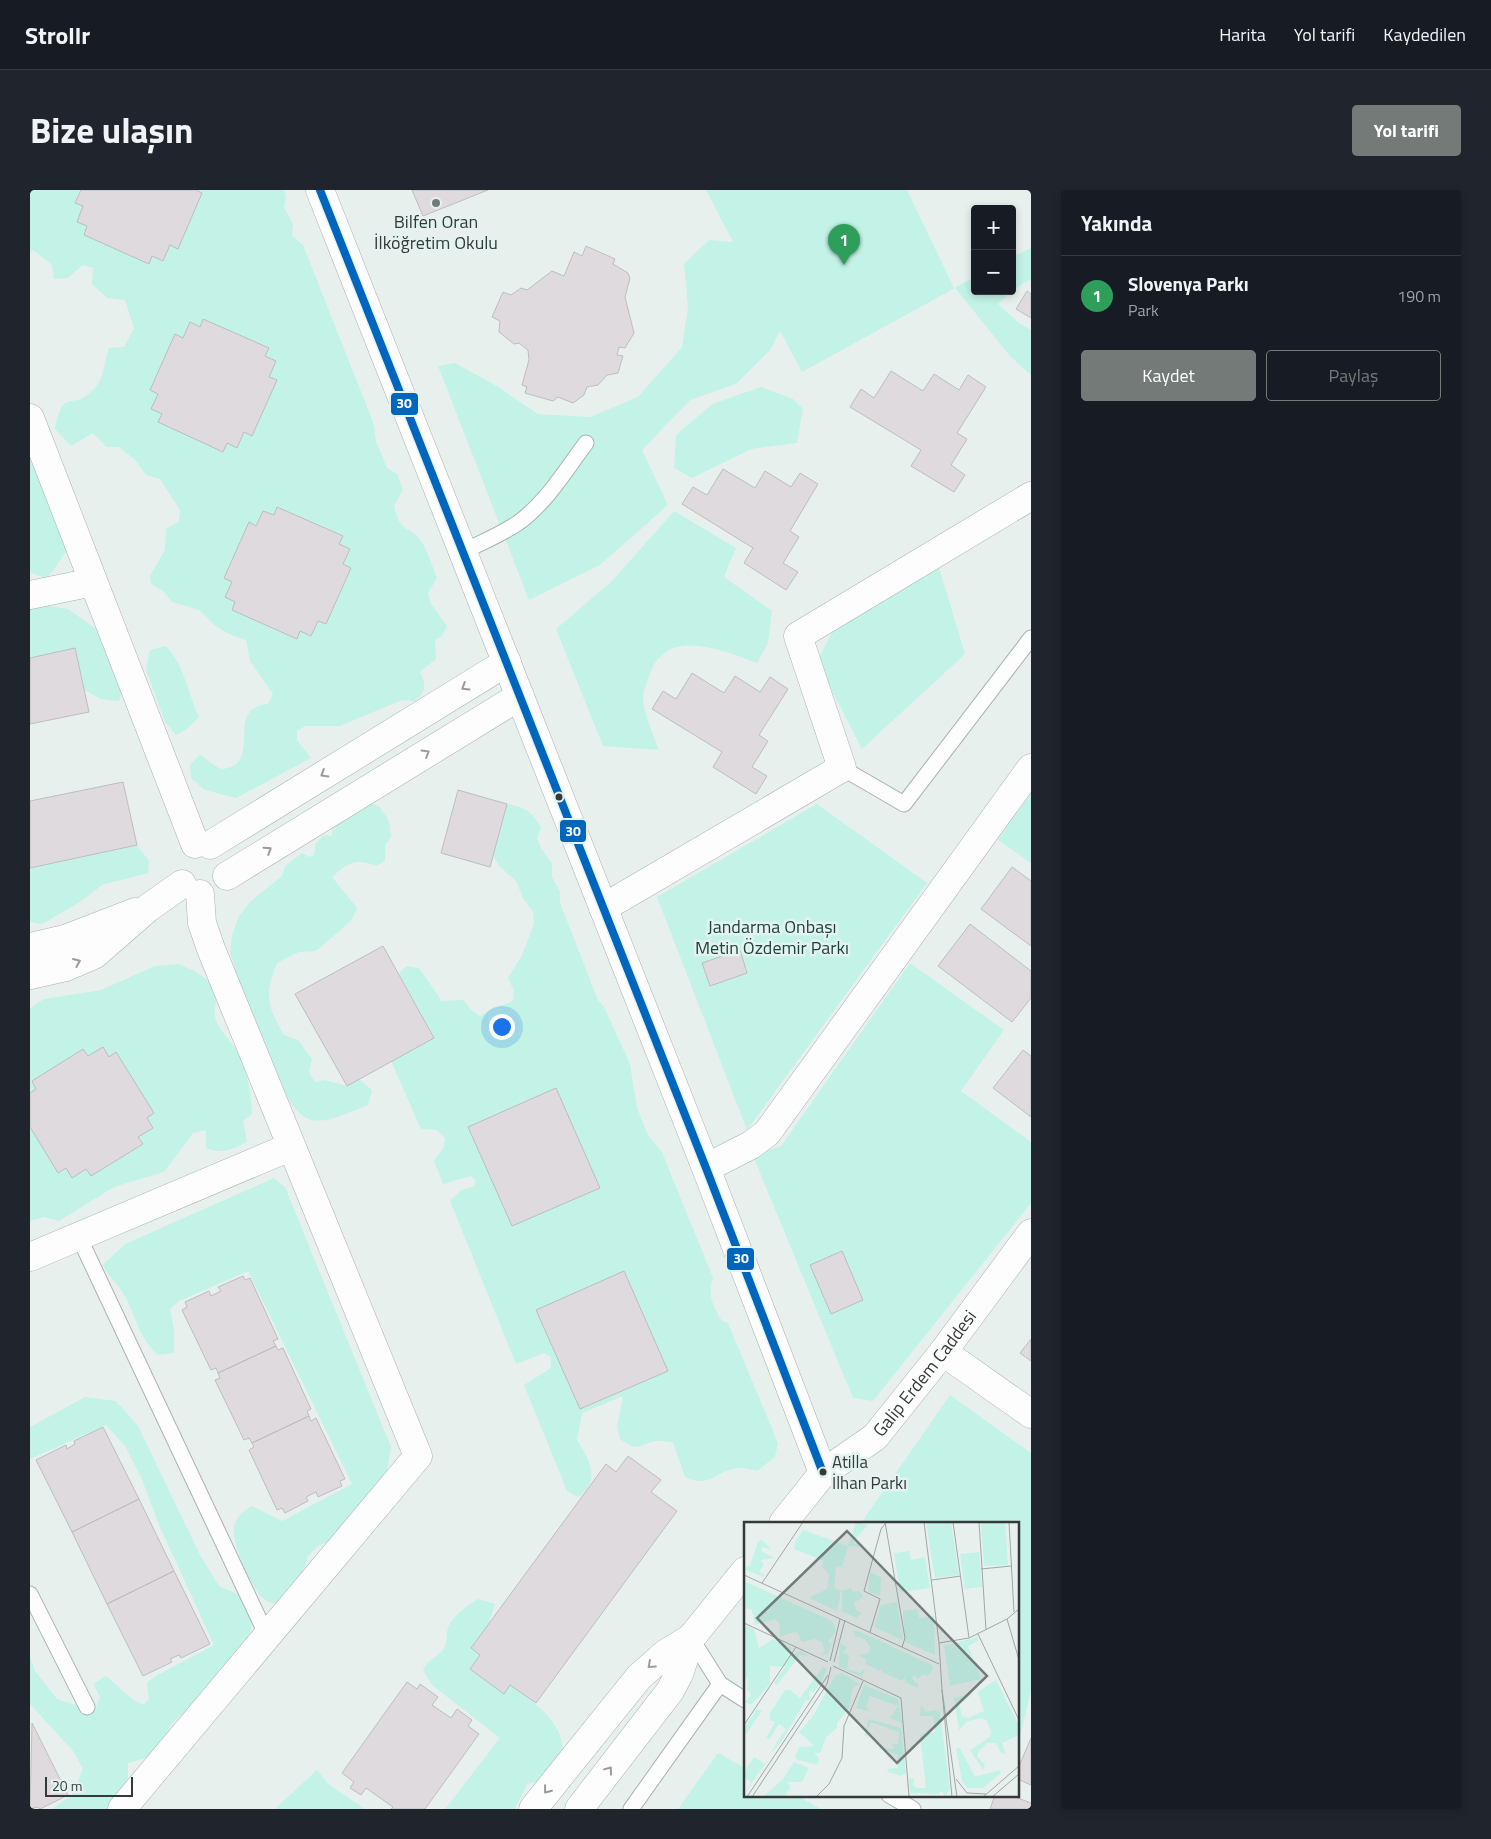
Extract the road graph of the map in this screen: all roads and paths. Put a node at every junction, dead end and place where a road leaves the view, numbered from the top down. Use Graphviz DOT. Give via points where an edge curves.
graph roads {
  1 [pos="320,190"];
  2 [pos="30,418"];
  3 [pos="586,443"];
  4 [pos="1031,496"];
  5 [pos="462,552"];
  6 [pos="93,582"];
  7 [pos="30,595"];
  8 [pos="1031,638"];
  9 [pos="507,662"];
  10 [pos="520,696"];
  11 [pos="842,768"];
  12 [pos="1031,768"];
  13 [pos="203,845"];
  14 [pos="227,876"];
  15 [pos="191,889"];
  16 [pos="148,908"];
  17 [pos="603,908"];
  18 [pos="30,947"];
  19 [pos="30,975"];
  20 [pos="290,1147"];
  21 [pos="706,1168"];
  22 [pos="1031,1233"];
  23 [pos="79,1237"];
  24 [pos="30,1257"];
  25 [pos="943,1352"];
  26 [pos="1031,1414"];
  27 [pos="823,1473"];
  28 [pos="784,1522"];
  29 [pos="744,1572"];
  30 [pos="30,1594"];
  31 [pos="267,1636"];
  32 [pos="691,1638"];
  33 [pos="720,1684"];
  34 [pos="744,1699"];
  35 [pos="87,1707"];
  36 [pos="891,1796"];
  37 [pos="122,1809"];
  38 [pos="533,1809"];
  39 [pos="579,1809"];
  40 [pos="631,1809"];
  41 [pos="913,1809"];
  1 -- 5 [label="street"];
  2 -- 6 [label="street"];
  3 -- 5 [label="lane" via="532,512 506,531"];
  4 -- 11 [label="street" via="798,636"];
  5 -- 9 [label="street"];
  6 -- 7 [label="street"];
  6 -- 13 [label="street" via="179,797"];
  8 -- 11 [label="lane" via="904,804"];
  9 -- 10 [label="street"];
  9 -- 13 [label="street, one-way"];
  14 -- 10 [label="street, one-way"];
  10 -- 17 [label="street"];
  11 -- 17 [label="street"];
  12 -- 21 [label="street" via="767,1133 751,1146"];
  13 -- 14 [label="street" via="223,854 227,861"];
  13 -- 15 [label="street" via="182,854 179,861 177,869"];
  14 -- 15 [label="street" via="217,890"];
  15 -- 16 [label="street"];
  15 -- 20 [label="street" via="210,949"];
  16 -- 18 [label="street" via="74,936"];
  19 -- 16 [label="street, one-way" via="66,967 94,954"];
  17 -- 21 [label="street"];
  20 -- 23 [label="street"];
  20 -- 31 [label="street" via="418,1456"];
  21 -- 27 [label="street"];
  22 -- 25 [label="street, Galip Erdem Caddesi"];
  23 -- 24 [label="street"];
  23 -- 31 [label="lane"];
  25 -- 26 [label="street"];
  25 -- 27 [label="street, Galip Erdem Caddesi" via="875,1437"];
  27 -- 28 [label="street, Galip Erdem Caddesi"];
  29 -- 32 [label="street"];
  30 -- 35 [label="lane"];
  31 -- 37 [label="street"];
  32 -- 33 [label="lane"];
  32 -- 38 [label="street, one-way" via="665,1654 639,1677"];
  39 -- 32 [label="street, one-way" via="670,1690"];
  33 -- 34 [label="lane"];
  33 -- 40 [label="lane"];
  36 -- 41 [label="lane"];
}
